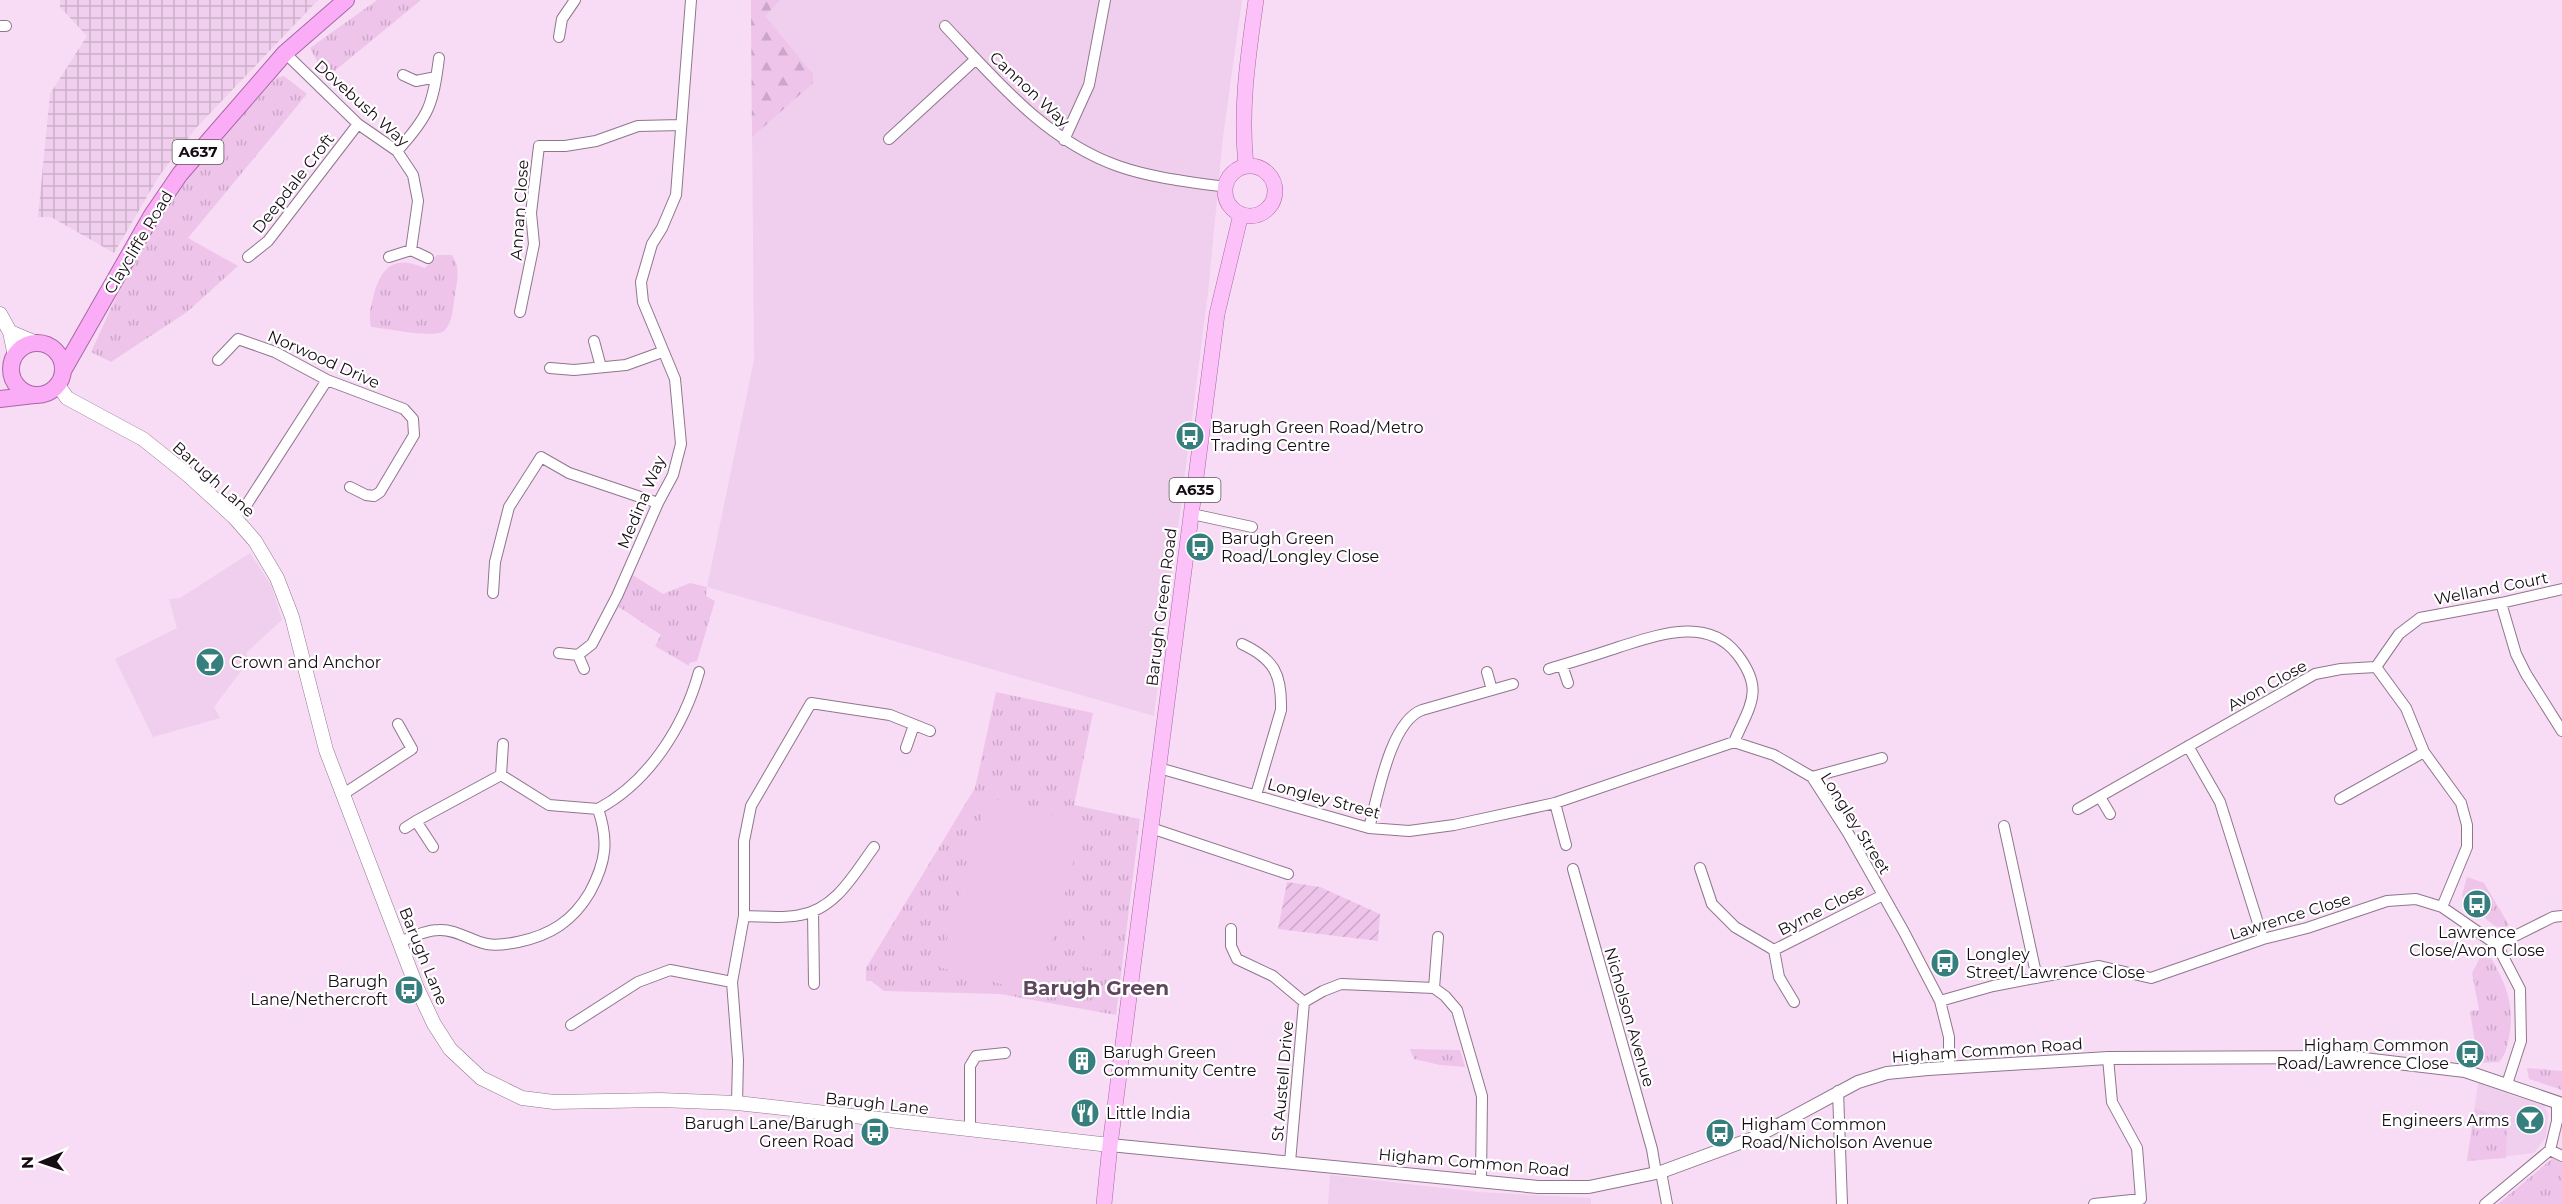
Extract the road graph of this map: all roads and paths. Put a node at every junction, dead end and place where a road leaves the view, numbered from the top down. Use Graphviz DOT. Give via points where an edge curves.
graph roads {
  1 [pos="346,0"];
  2 [pos="575,0"];
  3 [pos="691,0"];
  4 [pos="1105,0"];
  5 [pos="1256,0"];
  6 [pos="945,26"];
  7 [pos="559,37"];
  8 [pos="285,53"];
  9 [pos="439,58"];
  10 [pos="976,59"];
  11 [pos="404,75"];
  12 [pos="436,77"];
  13 [pos="358,124"];
  14 [pos="681,126"];
  15 [pos="889,139"];
  16 [pos="1064,140"];
  17 [pos="397,152"];
  18 [pos="1246,166"];
  19 [pos="1226,187"];
  20 [pos="1241,214"];
  21 [pos="411,250"];
  22 [pos="248,257"];
  23 [pos="389,257"];
  24 [pos="428,258"];
  25 [pos="520,312"];
  26 [pos="0,314"];
  27 [pos="10,332"];
  28 [pos="84,333"];
  29 [pos="594,341"];
  30 [pos="36,343"];
  31 [pos="56,350"];
  32 [pos="663,352"];
  33 [pos="15,356"];
  34 [pos="218,360"];
  35 [pos="601,367"];
  36 [pos="550,368"];
  37 [pos="13,377"];
  38 [pos="61,377"];
  39 [pos="327,380"];
  40 [pos="0,389"];
  41 [pos="35,395"];
  42 [pos="0,399"];
  43 [pos="350,487"];
  44 [pos="658,503"];
  45 [pos="1192,514"];
  46 [pos="234,517"];
  47 [pos="1252,527"];
  48 [pos="2562,589"];
  49 [pos="493,593"];
  50 [pos="2501,603"];
  51 [pos="1242,644"];
  52 [pos="559,653"];
  53 [pos="578,655"];
  54 [pos="1562,665"];
  55 [pos="2376,667"];
  56 [pos="584,669"];
  57 [pos="1549,669"];
  58 [pos="699,672"];
  59 [pos="1487,672"];
  60 [pos="1568,683"];
  61 [pos="1513,684"];
  62 [pos="1492,690"];
  63 [pos="398,723"];
  64 [pos="914,724"];
  65 [pos="2560,724"];
  66 [pos="930,731"];
  67 [pos="1734,742"];
  68 [pos="503,744"];
  69 [pos="2188,746"];
  70 [pos="906,748"];
  71 [pos="2424,752"];
  72 [pos="1882,758"];
  73 [pos="1159,768"];
  74 [pos="501,775"];
  75 [pos="1812,777"];
  76 [pos="342,795"];
  77 [pos="1256,795"];
  78 [pos="2100,797"];
  79 [pos="2340,799"];
  80 [pos="1555,803"];
  81 [pos="598,809"];
  82 [pos="2078,809"];
  83 [pos="2110,814"];
  84 [pos="416,821"];
  85 [pos="2004,826"];
  86 [pos="405,828"];
  87 [pos="1151,828"];
  88 [pos="1369,828"];
  89 [pos="1566,845"];
  90 [pos="433,847"];
  91 [pos="874,847"];
  92 [pos="1700,867"];
  93 [pos="1573,868"];
  94 [pos="1288,874"];
  95 [pos="1883,895"];
  96 [pos="2442,907"];
  97 [pos="813,912"];
  98 [pos="744,916"];
  99 [pos="2562,916"];
  100 [pos="1231,929"];
  101 [pos="1438,938"];
  102 [pos="2263,939"];
  103 [pos="400,942"];
  104 [pos="2497,945"];
  105 [pos="1774,950"];
  106 [pos="2037,978"];
  107 [pos="732,982"];
  108 [pos="814,984"];
  109 [pos="1434,988"];
  110 [pos="1940,1001"];
  111 [pos="1304,1002"];
  112 [pos="1794,1002"];
  113 [pos="571,1025"];
  114 [pos="1005,1053"];
  115 [pos="2108,1058"];
  116 [pos="1949,1068"];
  117 [pos="2507,1084"];
  118 [pos="1838,1091"];
  119 [pos="737,1103"];
  120 [pos="2559,1103"];
  121 [pos="970,1130"];
  122 [pos="1110,1145"];
  123 [pos="2550,1150"];
  124 [pos="2562,1156"];
  125 [pos="1290,1162"];
  126 [pos="1659,1173"];
  127 [pos="1481,1181"];
  128 [pos="1104,1204"];
  129 [pos="1667,1204"];
  130 [pos="1842,1204"];
  131 [pos="2094,1204"];
  132 [pos="2485,1204"];
  1 -- 8 [label="highway, Claycliffe Road / A637"];
  2 -- 7 [label="street" via="562,19"];
  3 -- 14 [label="street, Medina Way"];
  4 -- 16 [label="street, Cannon Way" via="1089,85"];
  5 -- 18 [label="main road" via="1243,93"];
  6 -- 10 [label="street, Cannon Way"];
  8 -- 13 [label="street, Dovebush Way"];
  8 -- 28 [label="highway, Claycliffe Road / A637" via="180,174"];
  9 -- 12 [label="street"];
  10 -- 15 [label="street, Cannon Way"];
  10 -- 16 [label="street, Cannon Way" via="1024,108"];
  11 -- 12 [label="street" via="416,81"];
  12 -- 17 [label="street" via="434,96 420,126"];
  13 -- 17 [label="street, Dovebush Way"];
  13 -- 22 [label="street, Deepdale Croft" via="268,241"];
  14 -- 25 [label="street, Annan Close" via="638,126 596,141 539,147 531,213 534,243"];
  14 -- 32 [label="street, Medina Way" via="676,195 652,244 641,282 643,302"];
  16 -- 19 [label="street, Cannon Way" via="1097,158 1136,171"];
  17 -- 21 [label="street, Dovebush Way" via="412,175 418,201"];
  18 -- 19 [label="main road" via="1234,172"];
  18 -- 20 [label="main road" via="1268,174 1274,196 1262,213"];
  19 -- 20 [label="main road" via="1230,205"];
  20 -- 45 [label="main road, Barugh Green Road / A635" via="1217,314"];
  21 -- 23 [label="street"];
  21 -- 24 [label="street"];
  26 -- 27 [label="main road"];
  27 -- 30 [label="main road"];
  27 -- 33 [label="main road"];
  28 -- 31 [label="highway, Claycliffe Road / A637"];
  28 -- 38 [label="highway, Claycliffe Road / A637"];
  29 -- 35 [label="street"];
  30 -- 31 [label="highway"];
  30 -- 33 [label="highway" via="27,345"];
  31 -- 38 [label="highway" via="63,362"];
  32 -- 35 [label="street" via="626,365"];
  32 -- 44 [label="street, Medina Way" via="675,379 681,444 673,475"];
  33 -- 37 [label="highway"];
  34 -- 39 [label="street, Norwood Drive" via="238,339 275,352"];
  35 -- 36 [label="street"];
  37 -- 40 [label="highway"];
  37 -- 41 [label="highway" via="21,390"];
  38 -- 41 [label="highway" via="51,391"];
  38 -- 46 [label="main road, Barugh Lane" via="68,398 143,439"];
  39 -- 43 [label="street, Norwood Drive" via="404,409 413,419 414,435 381,492 366,495"];
  39 -- 46 [label="street" via="247,504"];
  41 -- 42 [label="highway"];
  44 -- 49 [label="street" via="569,473 541,457 509,507 495,562"];
  44 -- 53 [label="street, Medina Way" via="592,644"];
  45 -- 47 [label="street"];
  45 -- 73 [label="main road, Barugh Green Road / A635"];
  46 -- 76 [label="main road, Barugh Lane" via="278,578 294,621 326,750"];
  48 -- 50 [label="street, Welland Court"];
  50 -- 55 [label="street, Welland Court" via="2420,618 2399,634"];
  50 -- 65 [label="street" via="2516,654"];
  51 -- 77 [label="street" via="1270,662 1281,698"];
  52 -- 53 [label="street"];
  53 -- 56 [label="street"];
  54 -- 57 [label="street"];
  54 -- 60 [label="street"];
  54 -- 67 [label="street" via="1668,632 1692,631 1715,636 1732,648 1754,684 1752,700"];
  55 -- 69 [label="street, Avon Close" via="2315,674"];
  55 -- 71 [label="street" via="2406,708"];
  58 -- 81 [label="street" via="679,723 640,779"];
  59 -- 62 [label="street"];
  61 -- 62 [label="street"];
  62 -- 88 [label="street" via="1413,713 1406,720 1394,740"];
  63 -- 76 [label="street" via="412,749"];
  64 -- 66 [label="street"];
  64 -- 70 [label="street"];
  64 -- 98 [label="street" via="890,715 812,703 751,806 744,842"];
  67 -- 75 [label="street, Longley Street" via="1774,755"];
  67 -- 80 [label="street, Longley Street"];
  68 -- 74 [label="street"];
  69 -- 78 [label="street, Avon Close"];
  69 -- 102 [label="street" via="2220,802"];
  71 -- 79 [label="street"];
  71 -- 96 [label="street" via="2461,803 2468,825 2467,847"];
  72 -- 75 [label="street"];
  73 -- 77 [label="street, Longley Street"];
  73 -- 87 [label="main road, Barugh Green Road / A635"];
  74 -- 81 [label="street" via="549,805"];
  74 -- 84 [label="street"];
  75 -- 95 [label="street, Longley Street"];
  76 -- 103 [label="main road, Barugh Lane"];
  77 -- 88 [label="street, Longley Street"];
  78 -- 82 [label="street, Avon Close"];
  78 -- 83 [label="street"];
  80 -- 88 [label="street, Longley Street" via="1443,827 1409,831"];
  80 -- 89 [label="street"];
  81 -- 103 [label="street" via="606,849 581,908 560,927 537,938 504,945 486,944 440,929"];
  84 -- 86 [label="street"];
  84 -- 90 [label="street"];
  85 -- 106 [label="street"];
  87 -- 94 [label="street"];
  87 -- 122 [label="main road, Barugh Green Road / A635"];
  91 -- 97 [label="street" via="830,903"];
  92 -- 105 [label="street, Byrne Close" via="1712,904 1735,927"];
  93 -- 126 [label="street, Nicholson Avenue"];
  95 -- 105 [label="street, Byrne Close"];
  95 -- 110 [label="street, Longley Street"];
  96 -- 102 [label="street, Lawrence Close" via="2416,899 2387,901"];
  96 -- 104 [label="street, Lawrence Close"];
  97 -- 98 [label="street" via="799,916"];
  97 -- 108 [label="street"];
  98 -- 107 [label="street"];
  99 -- 104 [label="street"];
  100 -- 111 [label="street, St Austell Drive" via="1231,946 1237,959 1273,976"];
  101 -- 109 [label="street"];
  102 -- 106 [label="street, Lawrence Close" via="2151,978 2099,966"];
  103 -- 119 [label="main road, Barugh Lane" via="421,997 450,1049 498,1088 522,1098 554,1102"];
  104 -- 117 [label="street, Lawrence Close" via="2520,989 2521,1041"];
  105 -- 112 [label="street, Byrne Close" via="1779,977"];
  106 -- 110 [label="street, Lawrence Close"];
  107 -- 113 [label="street" via="670,970 638,982"];
  107 -- 119 [label="street"];
  109 -- 111 [label="street, St Austell Drive" via="1341,984"];
  109 -- 127 [label="street" via="1457,1010 1482,1096"];
  110 -- 116 [label="street, Longley Street" via="1949,1037"];
  111 -- 125 [label="street, St Austell Drive"];
  114 -- 121 [label="street" via="976,1056 970,1066"];
  115 -- 116 [label="street, Higham Common Road"];
  115 -- 117 [label="street, Higham Common Road" via="2347,1057 2464,1071"];
  115 -- 131 [label="street" via="2112,1102 2137,1148 2140,1199"];
  116 -- 118 [label="street, Higham Common Road" via="1887,1073"];
  117 -- 120 [label="street, Higham Common Road"];
  118 -- 126 [label="street, Higham Common Road" via="1756,1137"];
  118 -- 130 [label="street"];
  119 -- 121 [label="main road, Barugh Lane"];
  120 -- 123 [label="street"];
  121 -- 122 [label="main road, Barugh Lane"];
  122 -- 125 [label="street, Higham Common Road"];
  122 -- 128 [label="main road, A635"];
  123 -- 124 [label="street"];
  123 -- 132 [label="street"];
  125 -- 127 [label="street, Higham Common Road"];
  126 -- 127 [label="street, Higham Common Road" via="1588,1187"];
  126 -- 129 [label="street, Nicholson Avenue"];
}
